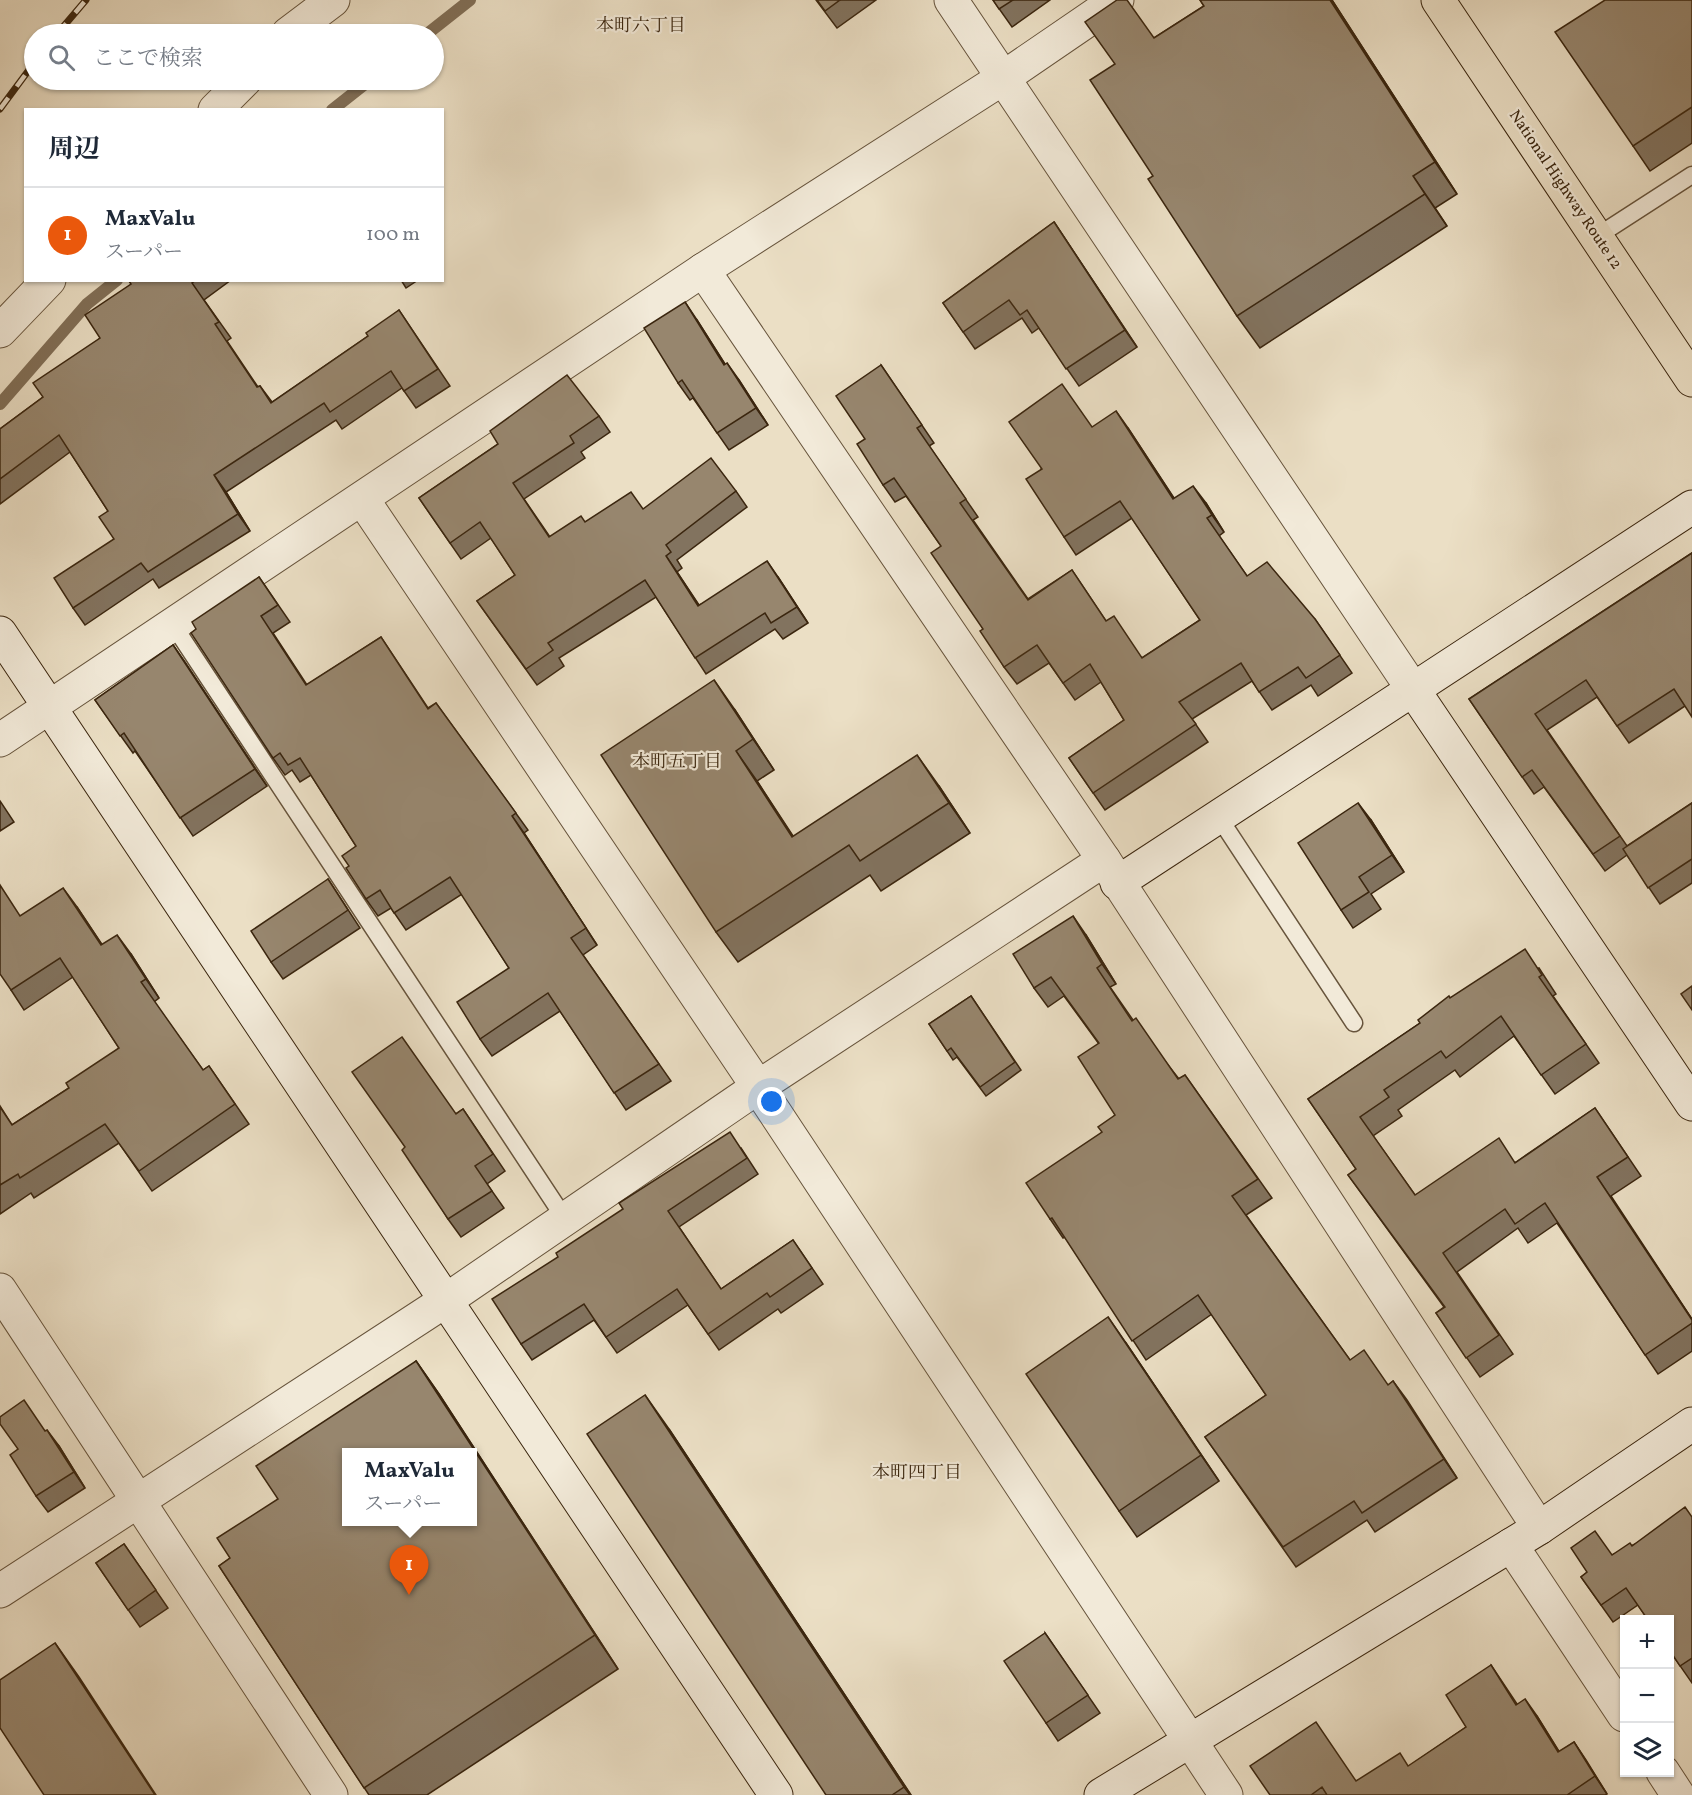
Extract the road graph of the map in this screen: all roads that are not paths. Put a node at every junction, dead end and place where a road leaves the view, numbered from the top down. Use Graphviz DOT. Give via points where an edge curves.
graph roads {
  1 [pos="333,0"];
  2 [pos="951,0"];
  3 [pos="1117,0"];
  4 [pos="1438,0"];
  5 [pos="301,24"];
  6 [pos="1003,78"];
  7 [pos="234,90"];
  8 [pos="217,108"];
  9 [pos="1692,175"];
  10 [pos="1596,237"];
  11 [pos="703,270"];
  12 [pos="48,282"];
  13 [pos="0,332"];
  14 [pos="1692,380"];
  15 [pos="363,500"];
  16 [pos="1692,507"];
  17 [pos="174,626"];
  18 [pos="0,633"];
  19 [pos="1412,688"];
  20 [pos="51,708"];
  21 [pos="0,741"];
  22 [pos="1218,816"];
  23 [pos="1110,872"];
  24 [pos="1354,1023"];
  25 [pos="758,1086"];
  26 [pos="1692,1104"];
  27 [pos="565,1219"];
  28 [pos="0,1290"];
  29 [pos="445,1301"];
  30 [pos="1692,1424"];
  31 [pos="139,1499"];
  32 [pos="1539,1528"];
  33 [pos="1511,1545"];
  34 [pos="0,1591"];
  35 [pos="1620,1709"];
  36 [pos="1191,1743"];
  37 [pos="1666,1777"];
  38 [pos="331,1795"];
  39 [pos="776,1795"];
  40 [pos="1101,1795"];
  41 [pos="1226,1795"];
  42 [pos="1678,1795"];
  1 -- 5 [label="street"];
  2 -- 6 [label="street"];
  3 -- 6 [label="street"];
  4 -- 10 [label="highway, National Highway Route 12"];
  6 -- 11 [label="street"];
  6 -- 19 [label="street"];
  7 -- 8 [label="street"];
  9 -- 10 [label="lane"];
  10 -- 14 [label="highway, National Highway Route 12"];
  11 -- 15 [label="street"];
  11 -- 23 [label="street"];
  12 -- 13 [label="street"];
  15 -- 17 [label="street"];
  15 -- 25 [label="street"];
  16 -- 19 [label="street"];
  17 -- 20 [label="street"];
  17 -- 27 [label="lane"];
  18 -- 20 [label="street"];
  19 -- 22 [label="street"];
  19 -- 26 [label="street"];
  20 -- 21 [label="street"];
  20 -- 29 [label="street"];
  22 -- 23 [label="street"];
  22 -- 24 [label="lane"];
  23 -- 25 [label="street"];
  23 -- 32 [label="street"];
  25 -- 27 [label="street"];
  25 -- 36 [label="street"];
  27 -- 29 [label="street"];
  28 -- 31 [label="street"];
  29 -- 31 [label="street"];
  29 -- 39 [label="street"];
  30 -- 32 [label="street"];
  31 -- 34 [label="street"];
  31 -- 38 [label="street"];
  32 -- 33 [label="street"];
  33 -- 35 [label="street"];
  33 -- 36 [label="street"];
  36 -- 40 [label="street"];
  36 -- 41 [label="street"];
  37 -- 42 [label="street"];
}
